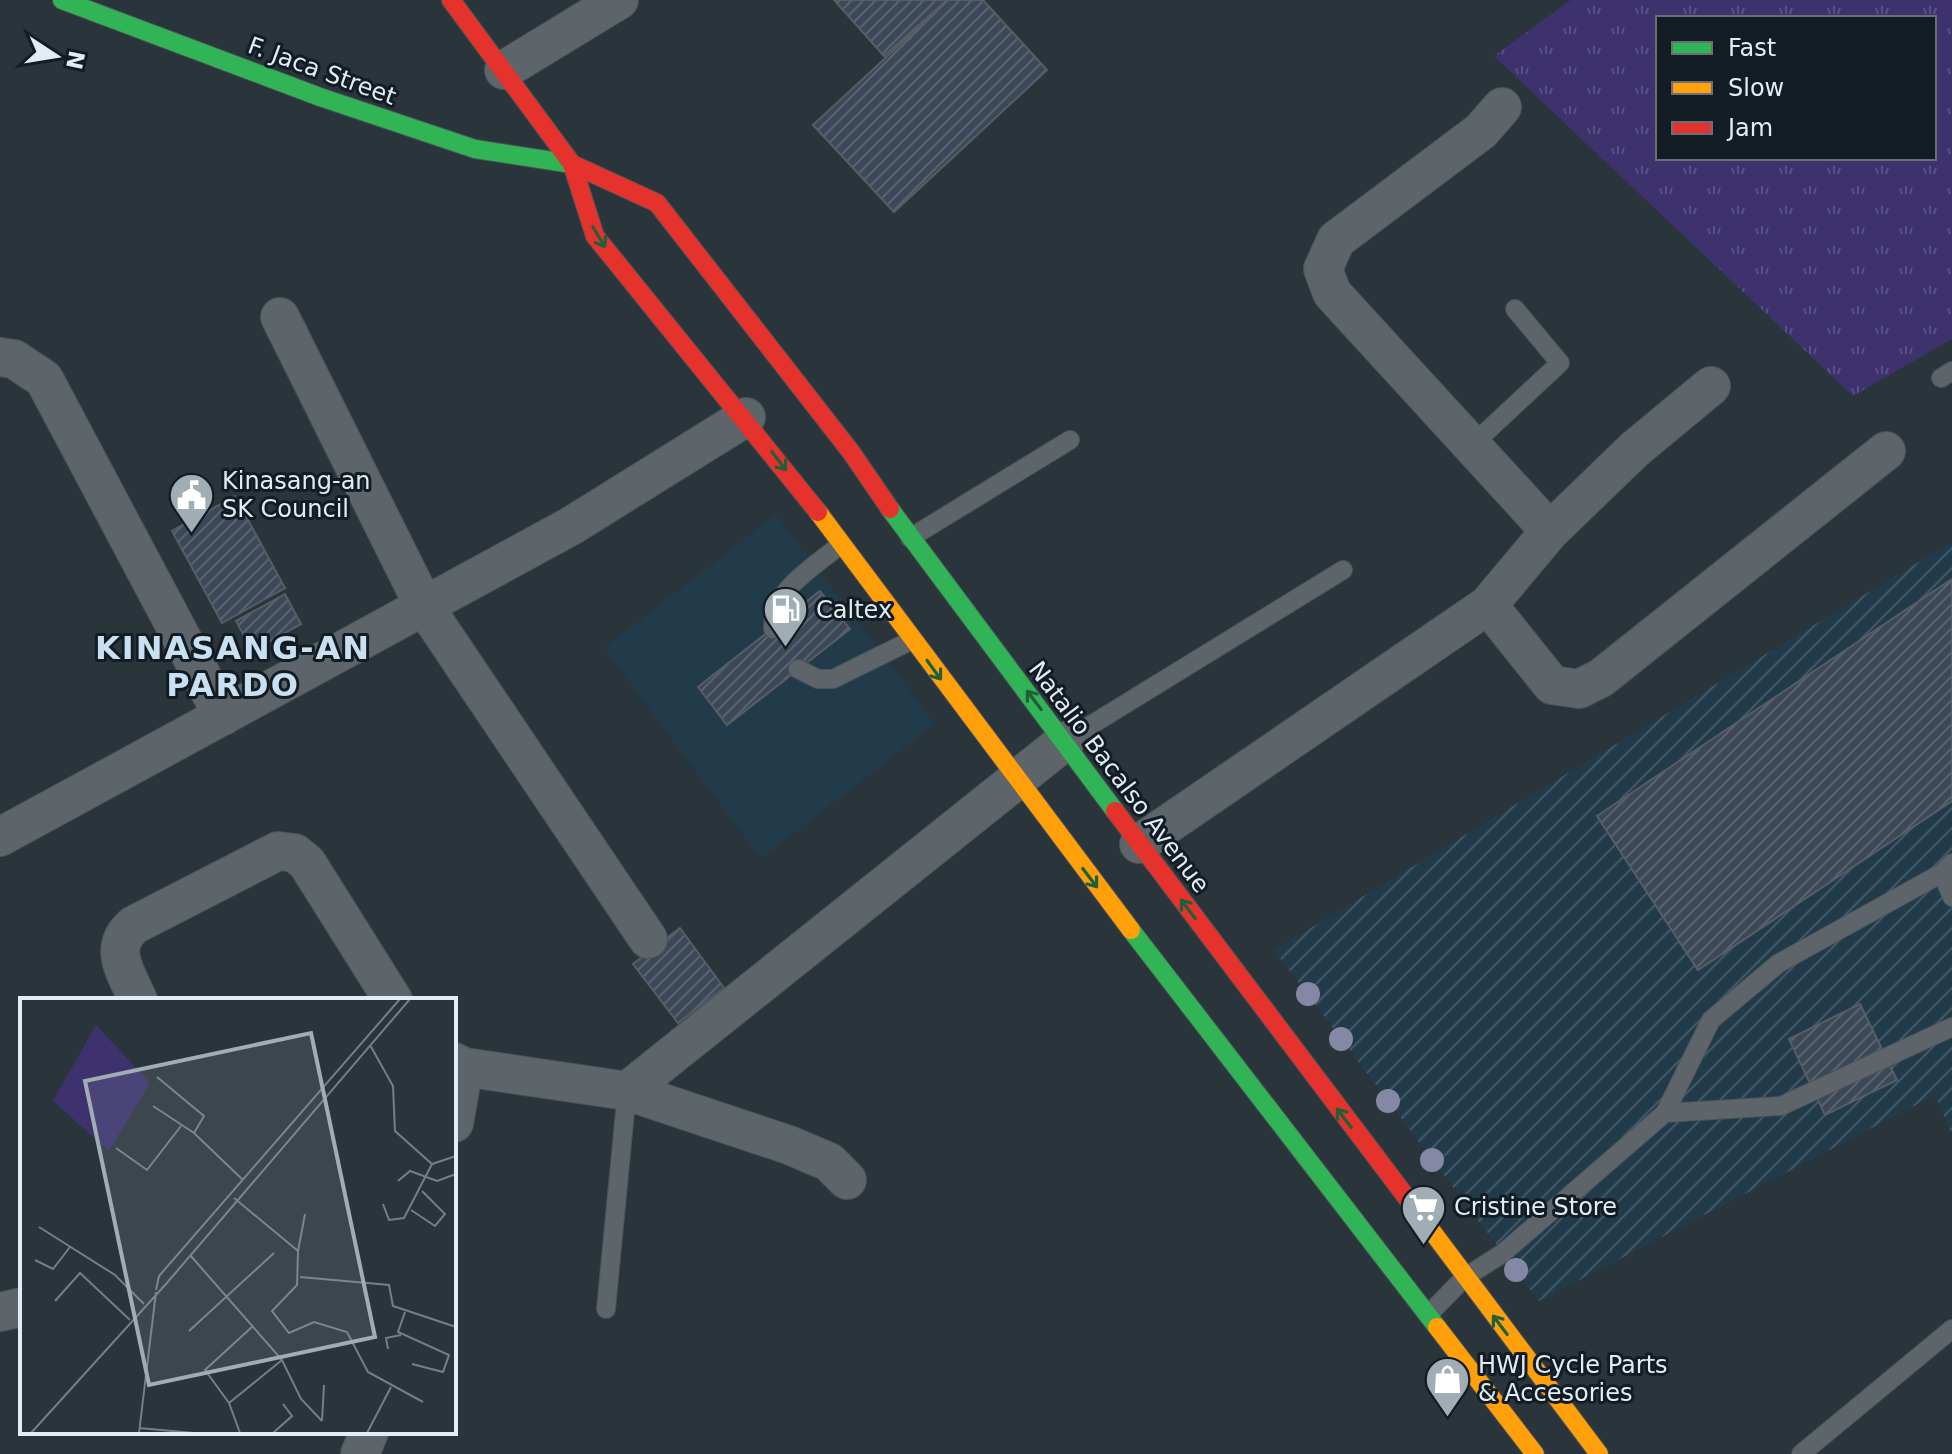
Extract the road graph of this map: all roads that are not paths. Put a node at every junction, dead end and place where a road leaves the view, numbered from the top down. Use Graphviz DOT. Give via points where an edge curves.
graph roads {
  1 [pos="62,0"];
  2 [pos="451,0"];
  3 [pos="619,0"];
  4 [pos="504,70"];
  5 [pos="1502,107"];
  6 [pos="572,164"];
  7 [pos="1515,309"];
  8 [pos="280,317"];
  9 [pos="0,357"];
  10 [pos="1711,386"];
  11 [pos="746,417"];
  12 [pos="1070,440"];
  13 [pos="1472,445"];
  14 [pos="1886,451"];
  15 [pos="1550,531"];
  16 [pos="910,538"];
  17 [pos="841,544"];
  18 [pos="1343,570"];
  19 [pos="1488,605"];
  20 [pos="424,606"];
  21 [pos="773,629"];
  22 [pos="912,640"];
  23 [pos="798,669"];
  24 [pos="223,716"];
  25 [pos="1065,741"];
  26 [pos="1017,782"];
  27 [pos="0,837"];
  28 [pos="1139,844"];
  29 [pos="1947,868"];
  30 [pos="1952,897"];
  31 [pos="648,939"];
  32 [pos="137,998"];
  33 [pos="392,998"];
  34 [pos="1952,1027"];
  35 [pos="459,1065"];
  36 [pos="627,1091"];
  37 [pos="456,1100"];
  38 [pos="1665,1113"];
  39 [pos="847,1180"];
  40 [pos="1464,1278"];
  41 [pos="20,1307"];
  42 [pos="606,1309"];
  43 [pos="0,1312"];
  44 [pos="1426,1317"];
  45 [pos="1952,1329"];
  46 [pos="368,1434"];
  47 [pos="360,1454"];
  48 [pos="1535,1454"];
  49 [pos="1599,1454"];
  50 [pos="1801,1454"];
  1 -- 6 [label="main road, F. Jaca Street" via="475,149"];
  2 -- 4 [label="main road, Natalio Bacalso Avenue"];
  3 -- 4 [label="street"];
  4 -- 6 [label="main road, Natalio Bacalso Avenue"];
  5 -- 13 [label="street" via="1481,131 1336,240 1323,269 1332,293"];
  6 -- 11 [label="main road, Natalio Bacalso Avenue, one-way" via="595,236"];
  6 -- 16 [label="main road, Natalio Bacalso Avenue" via="657,203 851,452"];
  7 -- 13 [label="lane" via="1560,363"];
  8 -- 20 [label="street"];
  9 -- 24 [label="street" via="14,359 44,379"];
  10 -- 15 [label="street" via="1635,449"];
  11 -- 17 [label="main road, Natalio Bacalso Avenue, one-way"];
  11 -- 20 [label="street" via="571,526"];
  12 -- 16 [label="lane"];
  13 -- 15 [label="street"];
  14 -- 19 [label="street" via="1601,678 1579,689 1552,685"];
  15 -- 19 [label="street"];
  25 -- 16 [label="main road, Natalio Bacalso Avenue, one-way"];
  17 -- 21 [label="lane" via="779,597"];
  17 -- 22 [label="main road, Natalio Bacalso Avenue"];
  18 -- 25 [label="lane"];
  19 -- 28 [label="street"];
  20 -- 24 [label="street"];
  20 -- 31 [label="street"];
  22 -- 23 [label="lane" via="833,679 818,679"];
  22 -- 26 [label="main road, Natalio Bacalso Avenue, one-way"];
  24 -- 27 [label="street"];
  25 -- 26 [label="street"];
  25 -- 28 [label="main road, Natalio Bacalso Avenue"];
  26 -- 36 [label="street"];
  26 -- 44 [label="main road, Natalio Bacalso Avenue, one-way"];
  40 -- 28 [label="main road, Natalio Bacalso Avenue, one-way"];
  29 -- 30 [label="lane"];
  29 -- 38 [label="lane" via="1779,963 1711,1020"];
  32 -- 33 [label="street" via="118,954 121,936 278,851 295,853 307,863"];
  34 -- 38 [label="lane" via="1781,1106"];
  35 -- 36 [label="street"];
  35 -- 37 [label="street"];
  36 -- 39 [label="street" via="789,1145 829,1162"];
  36 -- 42 [label="lane"];
  38 -- 40 [label="lane" via="1503,1253"];
  40 -- 44 [label="lane"];
  49 -- 40 [label="main road, Natalio Bacalso Avenue, one-way"];
  41 -- 43 [label="street"];
  44 -- 48 [label="main road, Natalio Bacalso Avenue"];
  45 -- 50 [label="lane"];
  46 -- 47 [label="street"];
}
